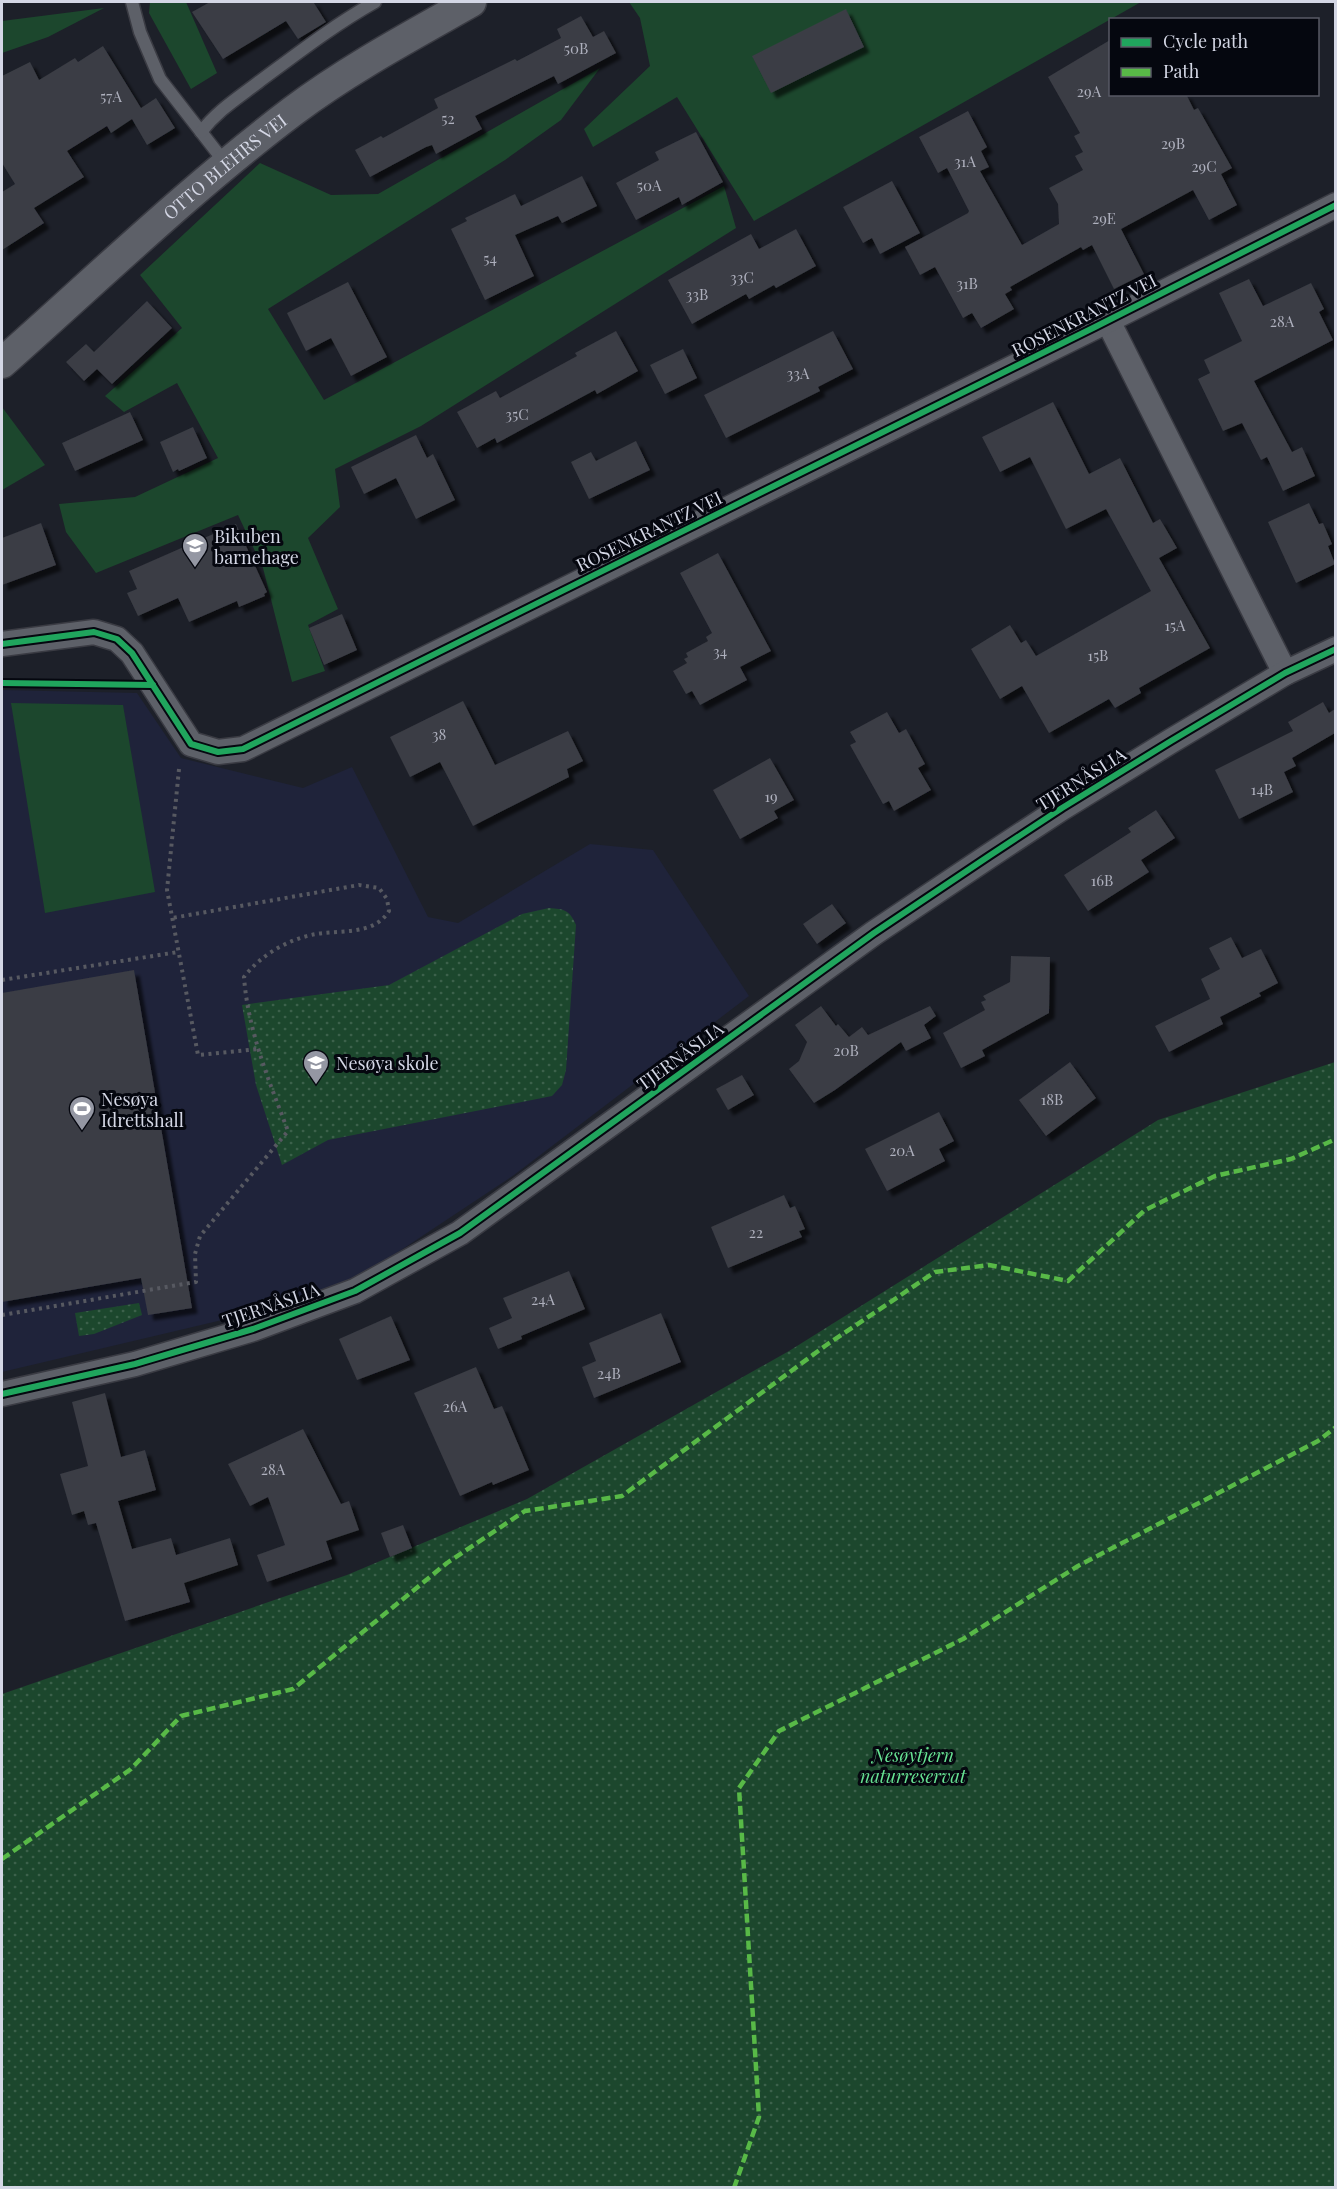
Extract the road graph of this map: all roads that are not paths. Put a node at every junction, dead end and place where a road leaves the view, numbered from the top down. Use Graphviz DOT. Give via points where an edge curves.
graph roads {
  1 [pos="132,2"];
  2 [pos="375,2"];
  3 [pos="471,2"];
  4 [pos="201,132"];
  5 [pos="226,164"];
  6 [pos="1335,205"];
  7 [pos="1108,321"];
  8 [pos="2,363"];
  9 [pos="2,644"];
  10 [pos="1335,649"];
  11 [pos="1285,673"];
  12 [pos="2,1394"];
  1 -- 4 [label="lane" via="160,80"];
  2 -- 4 [label="lane" via="286,60 214,115"];
  3 -- 5 [label="street, OTTO BLEHRS VEI" via="373,58 295,110"];
  4 -- 5 [label="lane"];
  5 -- 8 [label="street, OTTO BLEHRS VEI"];
  6 -- 7 [label="street, ROSENKRANTZ VEI"];
  7 -- 9 [label="street, ROSENKRANTZ VEI" via="243,749 218,752 190,744 132,652 117,639 94,632"];
  7 -- 11 [label="street"];
  10 -- 11 [label="street, TJERNÅSLIA"];
  11 -- 12 [label="street, TJERNÅSLIA" via="1062,808 874,933 455,1236 355,1291 253,1329 135,1364"];
}
